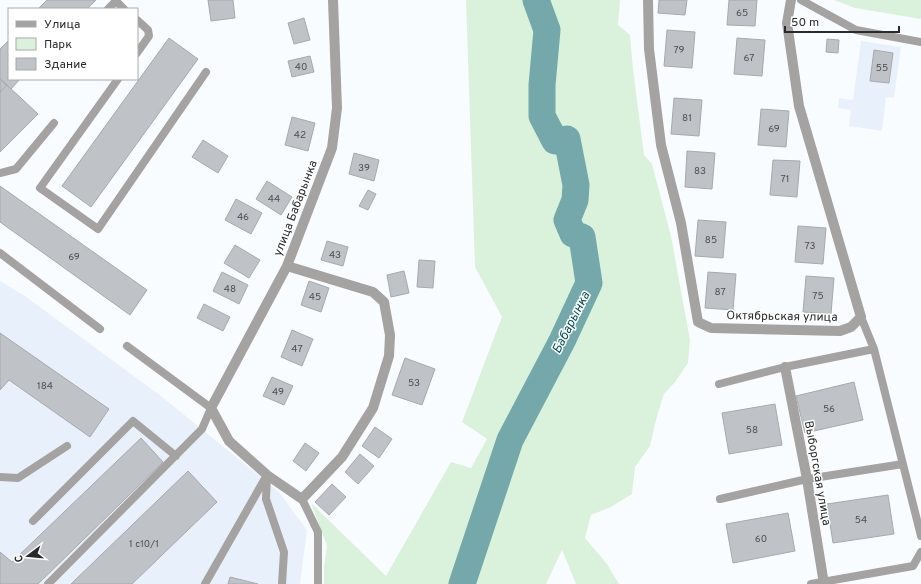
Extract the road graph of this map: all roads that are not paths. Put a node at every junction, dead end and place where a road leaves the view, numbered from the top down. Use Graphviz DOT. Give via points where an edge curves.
graph roads {
  1 [pos="333,0"];
  2 [pos="648,0"];
  3 [pos="790,0"];
  4 [pos="801,0"];
  5 [pos="138,21"];
  6 [pos="921,42"];
  7 [pos="138,52"];
  8 [pos="206,72"];
  9 [pos="117,80"];
  10 [pos="54,123"];
  11 [pos="0,173"];
  12 [pos="0,253"];
  13 [pos="287,266"];
  14 [pos="861,317"];
  15 [pos="100,329"];
  16 [pos="127,346"];
  17 [pos="874,349"];
  18 [pos="785,366"];
  19 [pos="719,384"];
  20 [pos="211,408"];
  21 [pos="67,446"];
  22 [pos="176,456"];
  23 [pos="903,464"];
  24 [pos="267,475"];
  25 [pos="0,477"];
  26 [pos="807,479"];
  27 [pos="302,499"];
  28 [pos="720,499"];
  29 [pos="33,521"];
  30 [pos="921,536"];
  31 [pos="921,552"];
  32 [pos="823,583"];
  33 [pos="48,584"];
  34 [pos="205,584"];
  35 [pos="282,584"];
  36 [pos="318,584"];
  37 [pos="811,584"];
  1 -- 13 [label="street, улица Бабарынка" via="337,108 332,148"];
  2 -- 14 [label="street, Октябрьская улица" via="649,50 661,145 681,223 698,322 711,328 840,332 851,327"];
  3 -- 14 [label="street" via="787,23 799,106"];
  4 -- 6 [label="lane" via="856,30"];
  5 -- 7 [label="lane" via="148,30 149,36"];
  8 -- 9 [label="lane" via="98,229 40,188"];
  10 -- 11 [label="lane" via="16,169"];
  12 -- 15 [label="lane"];
  13 -- 20 [label="street, улица Бабарынка"];
  13 -- 27 [label="street" via="373,292 384,302 390,335 389,356 373,408 342,457"];
  14 -- 17 [label="lane"];
  16 -- 20 [label="lane"];
  17 -- 18 [label="lane"];
  17 -- 23 [label="lane"];
  18 -- 19 [label="lane"];
  18 -- 26 [label="street, Выборгская улица"];
  20 -- 22 [label="lane" via="202,429"];
  20 -- 24 [label="street" via="229,442"];
  21 -- 25 [label="lane" via="18,478"];
  22 -- 29 [label="lane" via="133,421"];
  22 -- 33 [label="lane"];
  23 -- 26 [label="lane"];
  23 -- 30 [label="lane"];
  24 -- 27 [label="street"];
  24 -- 34 [label="lane"];
  24 -- 35 [label="lane" via="266,499 284,552"];
  26 -- 28 [label="lane"];
  26 -- 32 [label="street, Выборгская улица"];
  27 -- 36 [label="lane" via="318,532"];
  31 -- 32 [label="lane" via="913,566"];
  32 -- 37 [label="lane"];
}
